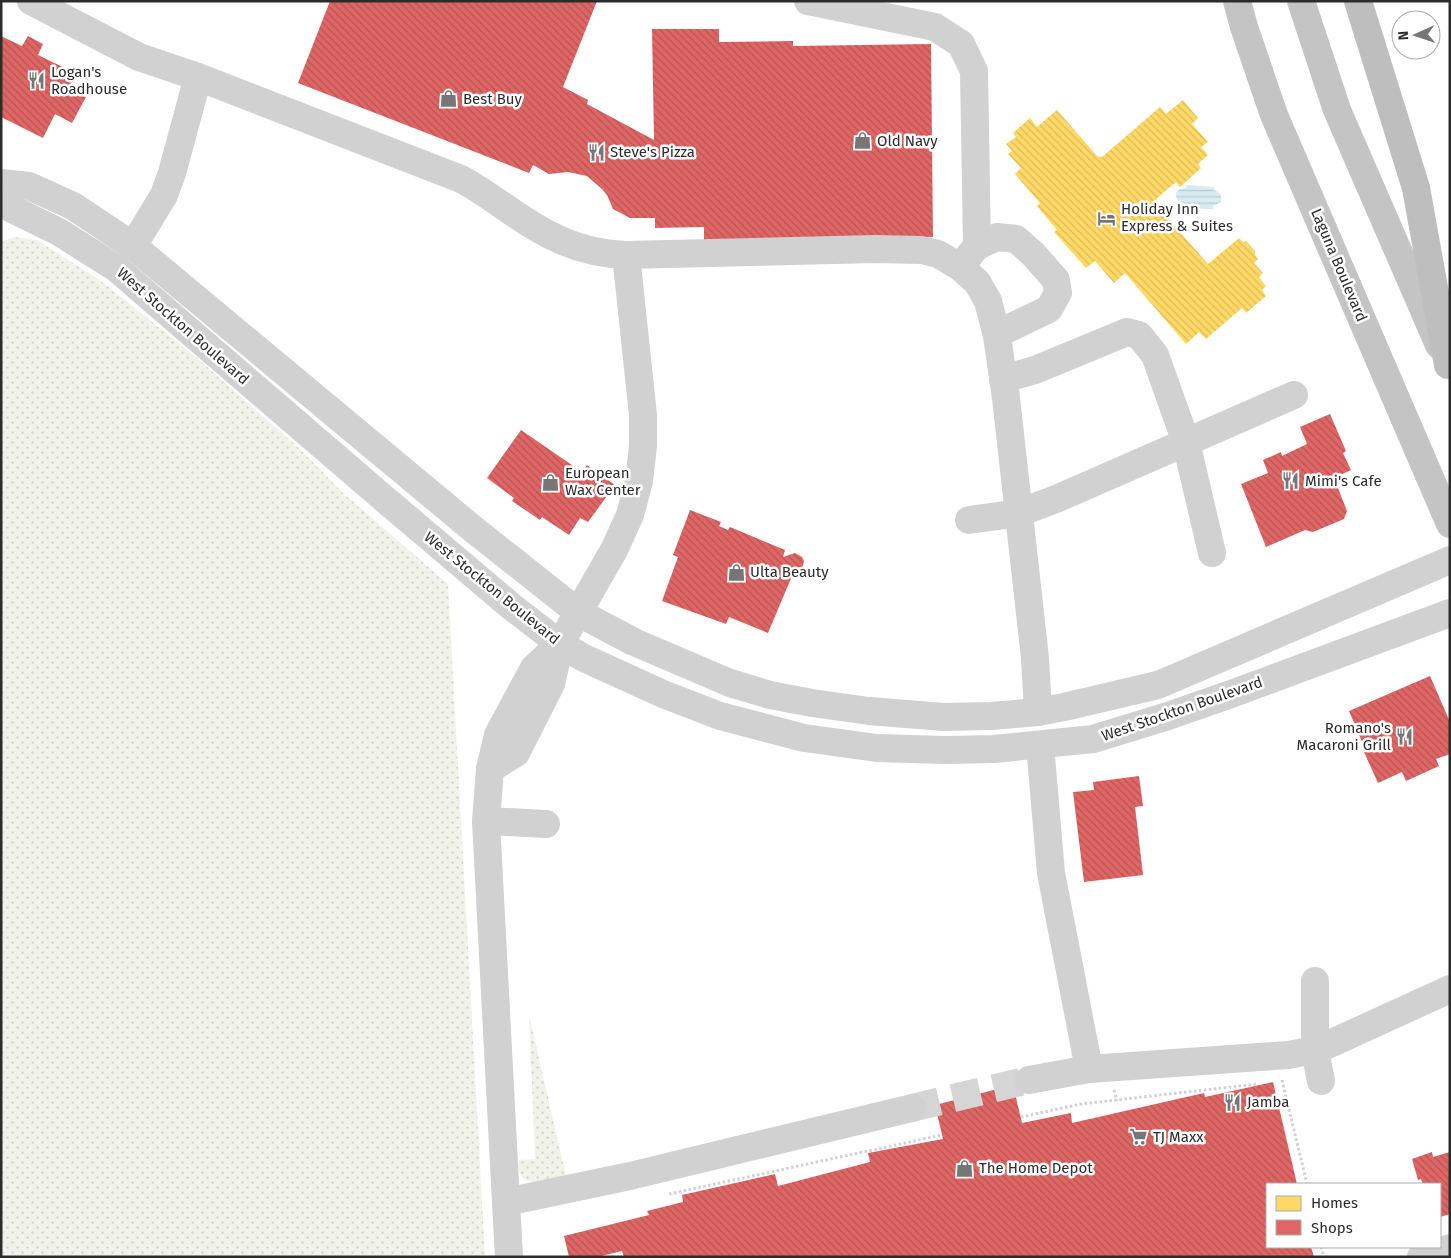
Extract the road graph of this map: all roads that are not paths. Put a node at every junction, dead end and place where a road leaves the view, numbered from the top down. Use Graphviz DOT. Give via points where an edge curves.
graph roads {
  1 [pos="31,1"];
  2 [pos="808,1"];
  3 [pos="1237,1"];
  4 [pos="1301,1"];
  5 [pos="1358,1"];
  6 [pos="198,76"];
  7 [pos="1,183"];
  8 [pos="1,198"];
  9 [pos="133,246"];
  10 [pos="977,246"];
  11 [pos="626,255"];
  12 [pos="960,266"];
  13 [pos="997,334"];
  14 [pos="1449,368"];
  15 [pos="1003,379"];
  16 [pos="1294,395"];
  17 [pos="1186,442"];
  18 [pos="1019,513"];
  19 [pos="970,520"];
  20 [pos="1450,524"];
  21 [pos="1212,553"];
  22 [pos="1450,560"];
  23 [pos="579,613"];
  24 [pos="1450,613"];
  25 [pos="560,644"];
  26 [pos="1038,712"];
  27 [pos="1040,745"];
  28 [pos="486,820"];
  29 [pos="546,824"];
  30 [pos="1315,981"];
  31 [pos="1450,989"];
  32 [pos="1315,1050"];
  33 [pos="1089,1069"];
  34 [pos="1029,1080"];
  35 [pos="1321,1082"];
  36 [pos="912,1108"];
  37 [pos="506,1202"];
  38 [pos="1450,1248"];
  39 [pos="509,1257"];
  40 [pos="1420,1257"];
  1 -- 6 [label="street" via="139,57"];
  2 -- 10 [label="street" via="935,27 961,44 974,71"];
  3 -- 20 [label="main road, Laguna Boulevard" via="1274,115"];
  4 -- 14 [label="main road" via="1337,110"];
  5 -- 14 [label="highway" via="1416,188"];
  6 -- 9 [label="street" via="164,195"];
  6 -- 11 [label="street" via="461,179 552,237 603,254"];
  7 -- 9 [label="street, West Stockton Boulevard" via="29,186 73,206"];
  8 -- 25 [label="street, West Stockton Boulevard" via="12,209 59,232 116,268 512,607"];
  9 -- 23 [label="street, West Stockton Boulevard"];
  10 -- 12 [label="street"];
  10 -- 13 [label="street" via="997,237 1016,238 1056,280 1058,293 1049,309"];
  11 -- 12 [label="street" via="894,249 938,254"];
  11 -- 23 [label="street" via="643,415 639,481 630,515"];
  12 -- 13 [label="street" via="977,282 988,301"];
  13 -- 15 [label="street"];
  15 -- 17 [label="street" via="1035,370 1128,332 1139,335 1155,355"];
  15 -- 18 [label="street"];
  16 -- 17 [label="street"];
  17 -- 18 [label="street"];
  17 -- 21 [label="street"];
  18 -- 19 [label="street"];
  18 -- 26 [label="street"];
  22 -- 26 [label="street, West Stockton Boulevard" via="1158,685"];
  23 -- 25 [label="street"];
  23 -- 26 [label="street, West Stockton Boulevard" via="634,642 730,683 770,695 869,711 944,717"];
  24 -- 27 [label="street, West Stockton Boulevard" via="1168,716 1092,739"];
  25 -- 27 [label="street, West Stockton Boulevard" via="663,694 720,716 804,738 877,748 945,750"];
  25 -- 28 [label="street" via="534,668 498,735 490,769"];
  27 -- 33 [label="street" via="1051,873"];
  28 -- 29 [label="street"];
  28 -- 37 [label="street"];
  30 -- 32 [label="street"];
  31 -- 32 [label="street"];
  32 -- 33 [label="street" via="1288,1055"];
  32 -- 35 [label="street"];
  33 -- 34 [label="street"];
  36 -- 37 [label="street" via="630,1176"];
  37 -- 39 [label="street"];
  38 -- 40 [label="street"];
}
